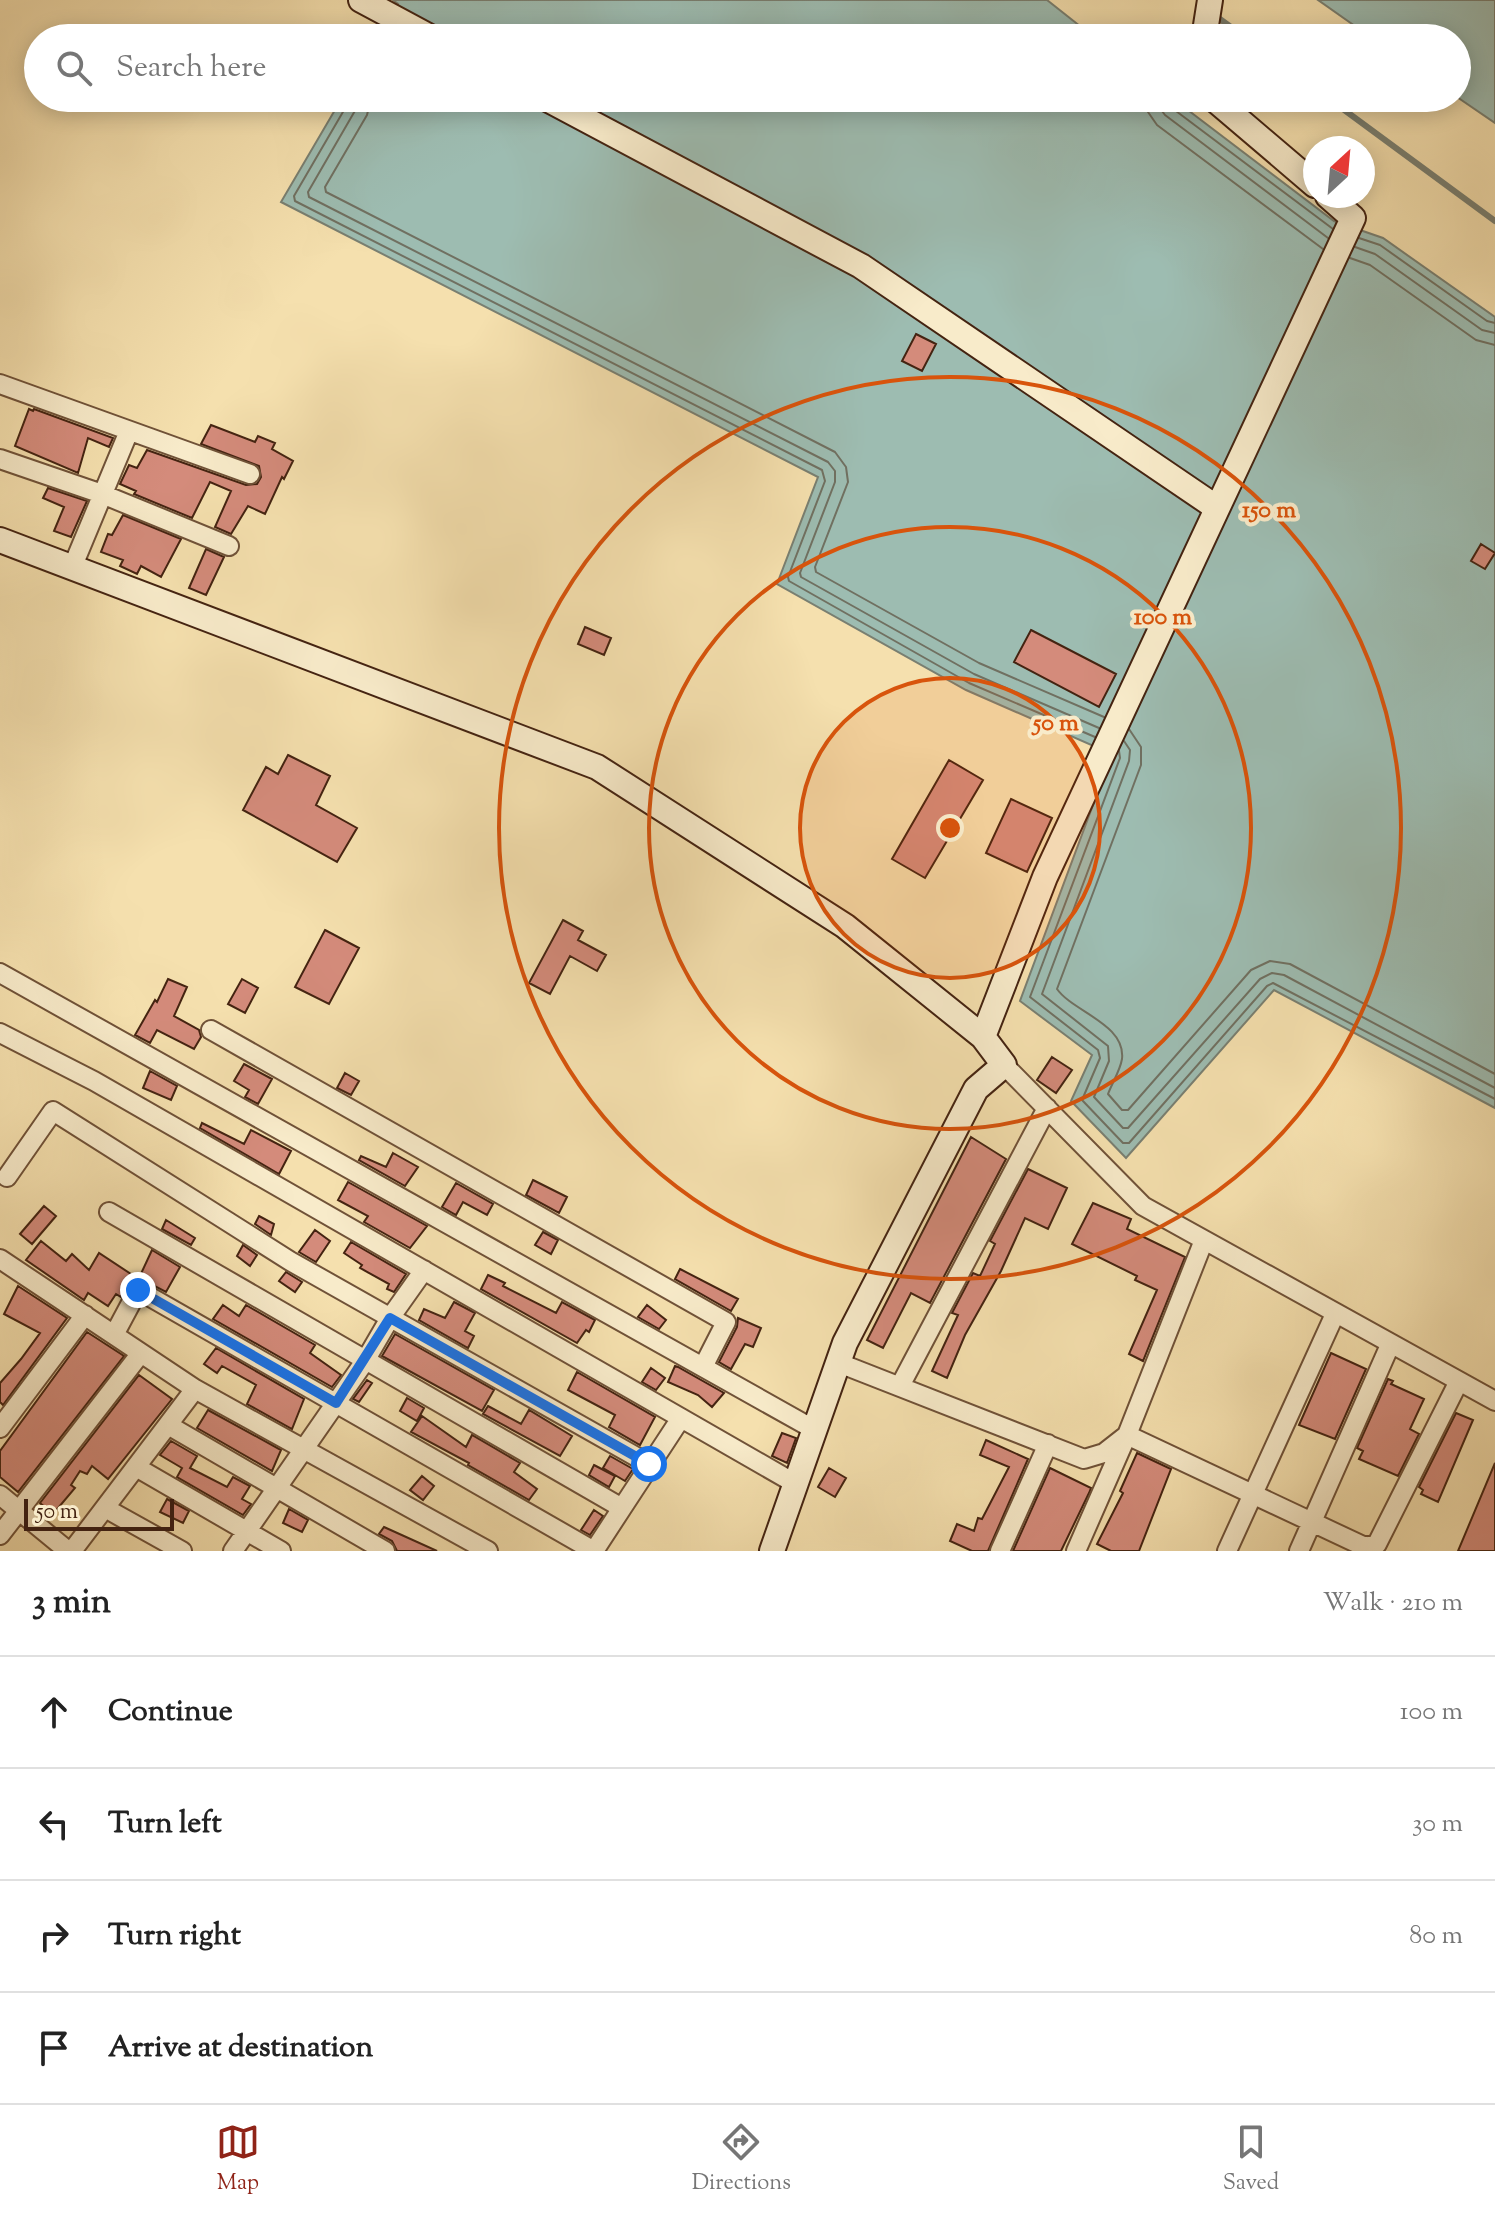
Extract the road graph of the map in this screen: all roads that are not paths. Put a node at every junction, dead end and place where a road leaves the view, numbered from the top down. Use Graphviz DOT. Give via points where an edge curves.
graph roads {
  1 [pos="361,0"];
  2 [pos="1210,0"];
  3 [pos="406,24"];
  4 [pos="1206,24"];
  5 [pos="571,112"];
  6 [pos="1229,112"];
  7 [pos="1303,175"];
  8 [pos="1342,208"];
  9 [pos="0,384"];
  10 [pos="129,431"];
  11 [pos="0,459"];
  12 [pos="250,474"];
  13 [pos="102,494"];
  14 [pos="1217,508"];
  15 [pos="0,540"];
  16 [pos="229,546"];
  17 [pos="72,568"];
  18 [pos="0,973"];
  19 [pos="211,1030"];
  20 [pos="0,1033"];
  21 [pos="983,1037"];
  22 [pos="1004,1065"];
  23 [pos="1047,1108"];
  24 [pos="7,1177"];
  25 [pos="109,1212"];
  26 [pos="1204,1240"];
  27 [pos="2,1263"];
  28 [pos="424,1270"];
  29 [pos="1335,1314"];
  30 [pos="85,1315"];
  31 [pos="390,1318"];
  32 [pos="114,1335"];
  33 [pos="1390,1345"];
  34 [pos="141,1353"];
  35 [pos="365,1361"];
  36 [pos="839,1363"];
  37 [pos="703,1367"];
  38 [pos="1458,1383"];
  39 [pos="900,1386"];
  40 [pos="195,1389"];
  41 [pos="1495,1401"];
  42 [pos="336,1403"];
  43 [pos="681,1418"];
  44 [pos="168,1425"];
  45 [pos="0,1428"];
  46 [pos="815,1430"];
  47 [pos="1127,1435"];
  48 [pos="1048,1444"];
  49 [pos="305,1448"];
  50 [pos="649,1464"];
  51 [pos="136,1467"];
  52 [pos="796,1484"];
  53 [pos="277,1489"];
  54 [pos="1253,1494"];
  55 [pos="0,1495"];
  56 [pos="105,1508"];
  57 [pos="622,1508"];
  58 [pos="19,1511"];
  59 [pos="1311,1522"];
  60 [pos="246,1532"];
  61 [pos="0,1535"];
  62 [pos="1376,1547"];
  63 [pos="70,1551"];
  64 [pos="182,1551"];
  65 [pos="233,1551"];
  66 [pos="281,1551"];
  67 [pos="385,1551"];
  68 [pos="488,1551"];
  69 [pos="594,1551"];
  70 [pos="772,1551"];
  71 [pos="1000,1551"];
  72 [pos="1076,1551"];
  73 [pos="1227,1551"];
  74 [pos="1299,1551"];
  1 -- 3 [label="street"];
  2 -- 4 [label="street"];
  5 -- 14 [label="street" via="861,266"];
  6 -- 7 [label="street"];
  8 -- 14 [label="street" via="1353,218"];
  9 -- 10 [label="street"];
  10 -- 12 [label="street"];
  10 -- 13 [label="street"];
  11 -- 13 [label="street"];
  13 -- 16 [label="street"];
  13 -- 17 [label="street"];
  14 -- 21 [label="street" via="1045,877"];
  15 -- 17 [label="street"];
  17 -- 21 [label="street" via="597,767 845,926"];
  18 -- 37 [label="street"];
  19 -- 37 [label="street" via="726,1322"];
  20 -- 28 [label="street"];
  21 -- 22 [label="street"];
  22 -- 23 [label="street"];
  22 -- 36 [label="street" via="976,1089"];
  23 -- 26 [label="street" via="1143,1206"];
  23 -- 39 [label="street"];
  24 -- 31 [label="street" via="53,1111"];
  25 -- 35 [label="street"];
  26 -- 29 [label="street"];
  26 -- 47 [label="street"];
  27 -- 30 [label="street"];
  28 -- 31 [label="street"];
  28 -- 43 [label="street"];
  29 -- 33 [label="street"];
  29 -- 54 [label="street"];
  30 -- 32 [label="street"];
  30 -- 45 [label="street"];
  31 -- 35 [label="street"];
  31 -- 50 [label="street"];
  32 -- 34 [label="street"];
  32 -- 42 [label="street" via="138,1290"];
  33 -- 38 [label="street"];
  33 -- 59 [label="street"];
  34 -- 40 [label="street"];
  34 -- 58 [label="street"];
  35 -- 42 [label="street"];
  35 -- 57 [label="street"];
  36 -- 39 [label="street"];
  36 -- 46 [label="street"];
  37 -- 46 [label="street"];
  38 -- 41 [label="street"];
  38 -- 62 [label="street"];
  39 -- 48 [label="street"];
  40 -- 44 [label="street"];
  40 -- 49 [label="street"];
  42 -- 49 [label="street"];
  42 -- 69 [label="street"];
  43 -- 50 [label="street"];
  43 -- 52 [label="street"];
  44 -- 51 [label="street"];
  44 -- 53 [label="street"];
  46 -- 52 [label="street"];
  47 -- 48 [label="street" via="1104,1453 1084,1459"];
  47 -- 54 [label="street"];
  47 -- 72 [label="street"];
  48 -- 71 [label="street"];
  49 -- 53 [label="street"];
  49 -- 68 [label="street"];
  50 -- 57 [label="street"];
  51 -- 56 [label="street"];
  51 -- 60 [label="street"];
  52 -- 70 [label="street"];
  53 -- 60 [label="street"];
  53 -- 67 [label="street"];
  54 -- 59 [label="street"];
  54 -- 73 [label="street"];
  55 -- 58 [label="street"];
  56 -- 63 [label="street"];
  56 -- 64 [label="street"];
  57 -- 69 [label="street"];
  58 -- 61 [label="street"];
  58 -- 63 [label="street"];
  59 -- 62 [label="street"];
  59 -- 74 [label="street"];
  60 -- 65 [label="street"];
  60 -- 66 [label="street"];
}
